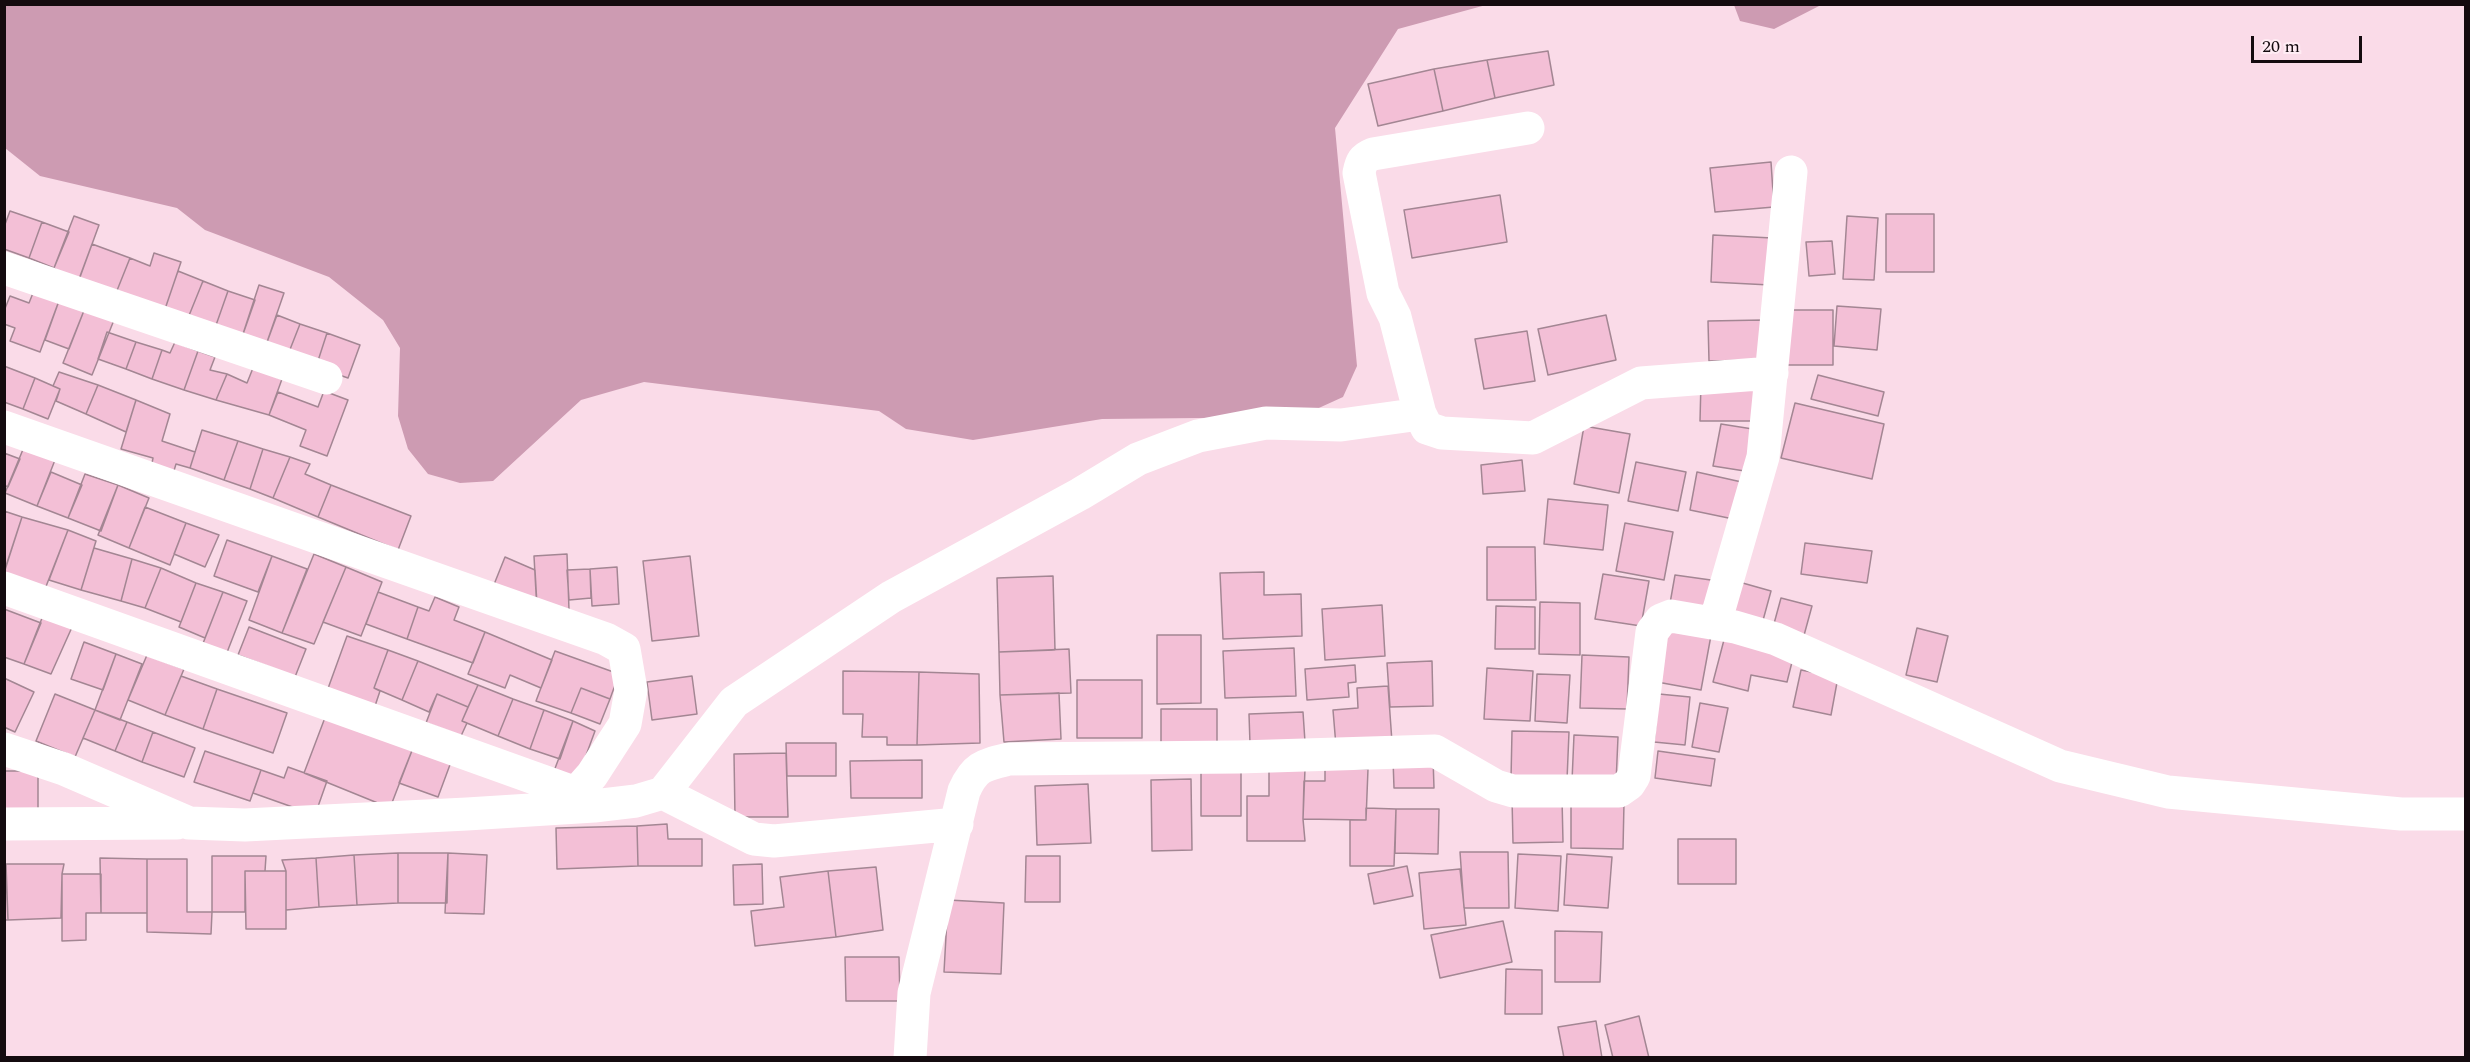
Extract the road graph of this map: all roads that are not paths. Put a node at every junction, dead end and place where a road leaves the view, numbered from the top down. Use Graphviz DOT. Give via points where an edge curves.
graph roads {
  1 [pos="1528,128"];
  2 [pos="1791,172"];
  3 [pos="4,268"];
  4 [pos="1772,373"];
  5 [pos="326,378"];
  6 [pos="1420,414"];
  7 [pos="4,427"];
  8 [pos="4,588"];
  9 [pos="1715,623"];
  10 [pos="4,749"];
  11 [pos="663,794"];
  12 [pos="585,799"];
  13 [pos="2466,814"];
  14 [pos="189,823"];
  15 [pos="4,824"];
  16 [pos="957,824"];
  17 [pos="910,1058"];
  1 -- 6 [label="street" via="1373,154 1360,165 1383,293 1395,316"];
  2 -- 4 [label="street"];
  3 -- 5 [label="street"];
  4 -- 6 [label="street" via="1641,383 1533,438 1442,433 1427,428"];
  4 -- 9 [label="street" via="1763,457"];
  6 -- 11 [label="street" via="1341,425 1266,423 1198,436 1138,459 1080,495 891,597 734,702"];
  7 -- 12 [label="street" via="606,639 624,649 631,690 625,724 592,775"];
  8 -- 12 [label="street"];
  9 -- 13 [label="street" via="1776,639 2060,766 2168,792 2401,814"];
  9 -- 16 [label="street" via="1671,616 1661,620 1652,632 1634,776 1619,791 1513,791 1496,786 1435,751 1009,759 985,765 972,775"];
  10 -- 14 [label="street" via="64,769"];
  11 -- 12 [label="street" via="636,801"];
  11 -- 16 [label="street" via="754,839 774,841"];
  12 -- 14 [label="street" via="245,825"];
  14 -- 15 [label="street"];
  16 -- 17 [label="street" via="914,993"];
}
